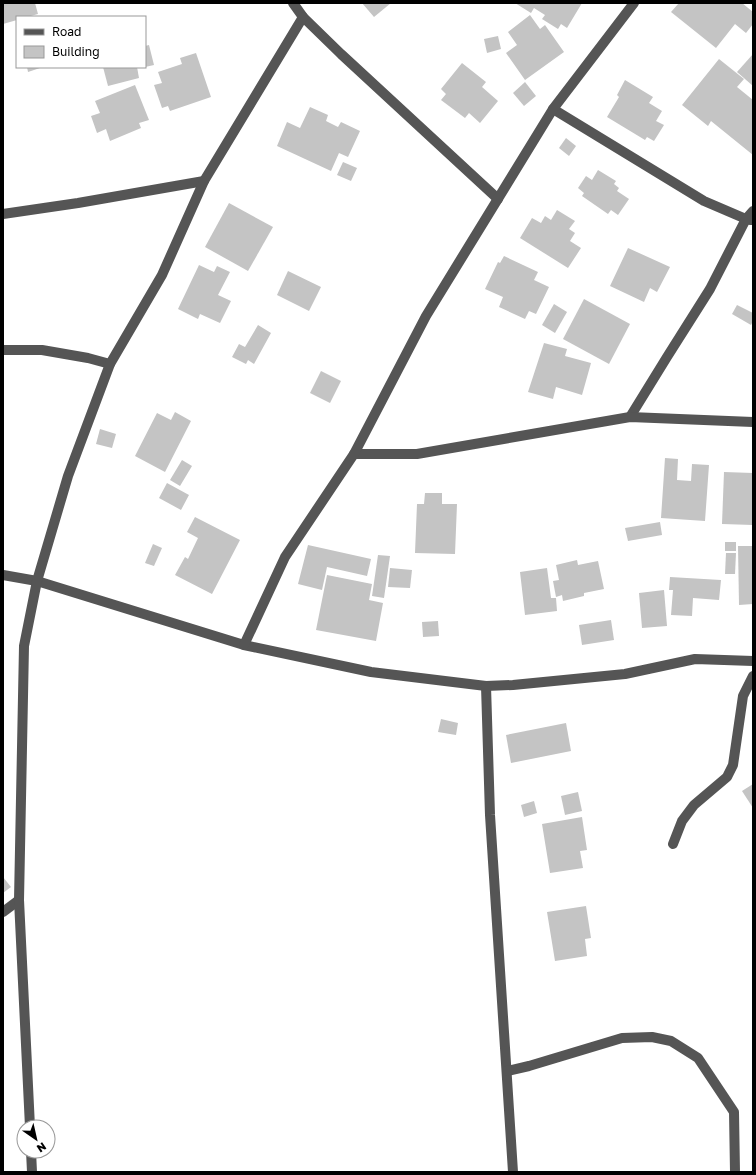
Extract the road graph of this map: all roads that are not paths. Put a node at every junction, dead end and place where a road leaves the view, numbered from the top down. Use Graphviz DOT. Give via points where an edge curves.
graph roads {
  1 [pos="293,3"];
  2 [pos="634,3"];
  3 [pos="303,17"];
  4 [pos="553,109"];
  5 [pos="204,181"];
  6 [pos="498,199"];
  7 [pos="3,214"];
  8 [pos="751,217"];
  9 [pos="3,350"];
  10 [pos="110,364"];
  11 [pos="630,417"];
  12 [pos="753,422"];
  13 [pos="354,454"];
  14 [pos="3,575"];
  15 [pos="37,581"];
  16 [pos="244,645"];
  17 [pos="753,661"];
  18 [pos="753,676"];
  19 [pos="486,686"];
  20 [pos="673,844"];
  21 [pos="20,900"];
  22 [pos="3,912"];
  23 [pos="507,1071"];
  24 [pos="30,1119"];
  25 [pos="31,1159"];
  26 [pos="32,1172"];
  27 [pos="513,1172"];
  28 [pos="735,1172"];
  1 -- 3 [label="street"];
  2 -- 4 [label="street"];
  3 -- 5 [label="street"];
  3 -- 6 [label="street"];
  4 -- 6 [label="street"];
  4 -- 8 [label="street" via="704,201"];
  5 -- 7 [label="street"];
  5 -- 10 [label="street" via="162,275"];
  6 -- 13 [label="street" via="426,316"];
  8 -- 11 [label="street" via="710,289"];
  9 -- 10 [label="street" via="42,350"];
  10 -- 15 [label="street" via="68,476"];
  11 -- 12 [label="street"];
  11 -- 13 [label="street" via="417,454"];
  13 -- 16 [label="street" via="285,557"];
  14 -- 15 [label="street"];
  15 -- 16 [label="street"];
  15 -- 21 [label="street" via="24,646"];
  16 -- 19 [label="street" via="371,672"];
  17 -- 19 [label="street" via="695,659 625,674"];
  18 -- 20 [label="street" via="743,696 733,765 727,777 694,805 682,821"];
  19 -- 23 [label="street" via="490,815"];
  21 -- 22 [label="street"];
  21 -- 24 [label="street"];
  23 -- 27 [label="street"];
  23 -- 28 [label="street" via="622,1038 652,1037 671,1041 698,1058 734,1112"];
  25 -- 26 [label="street"];
}
